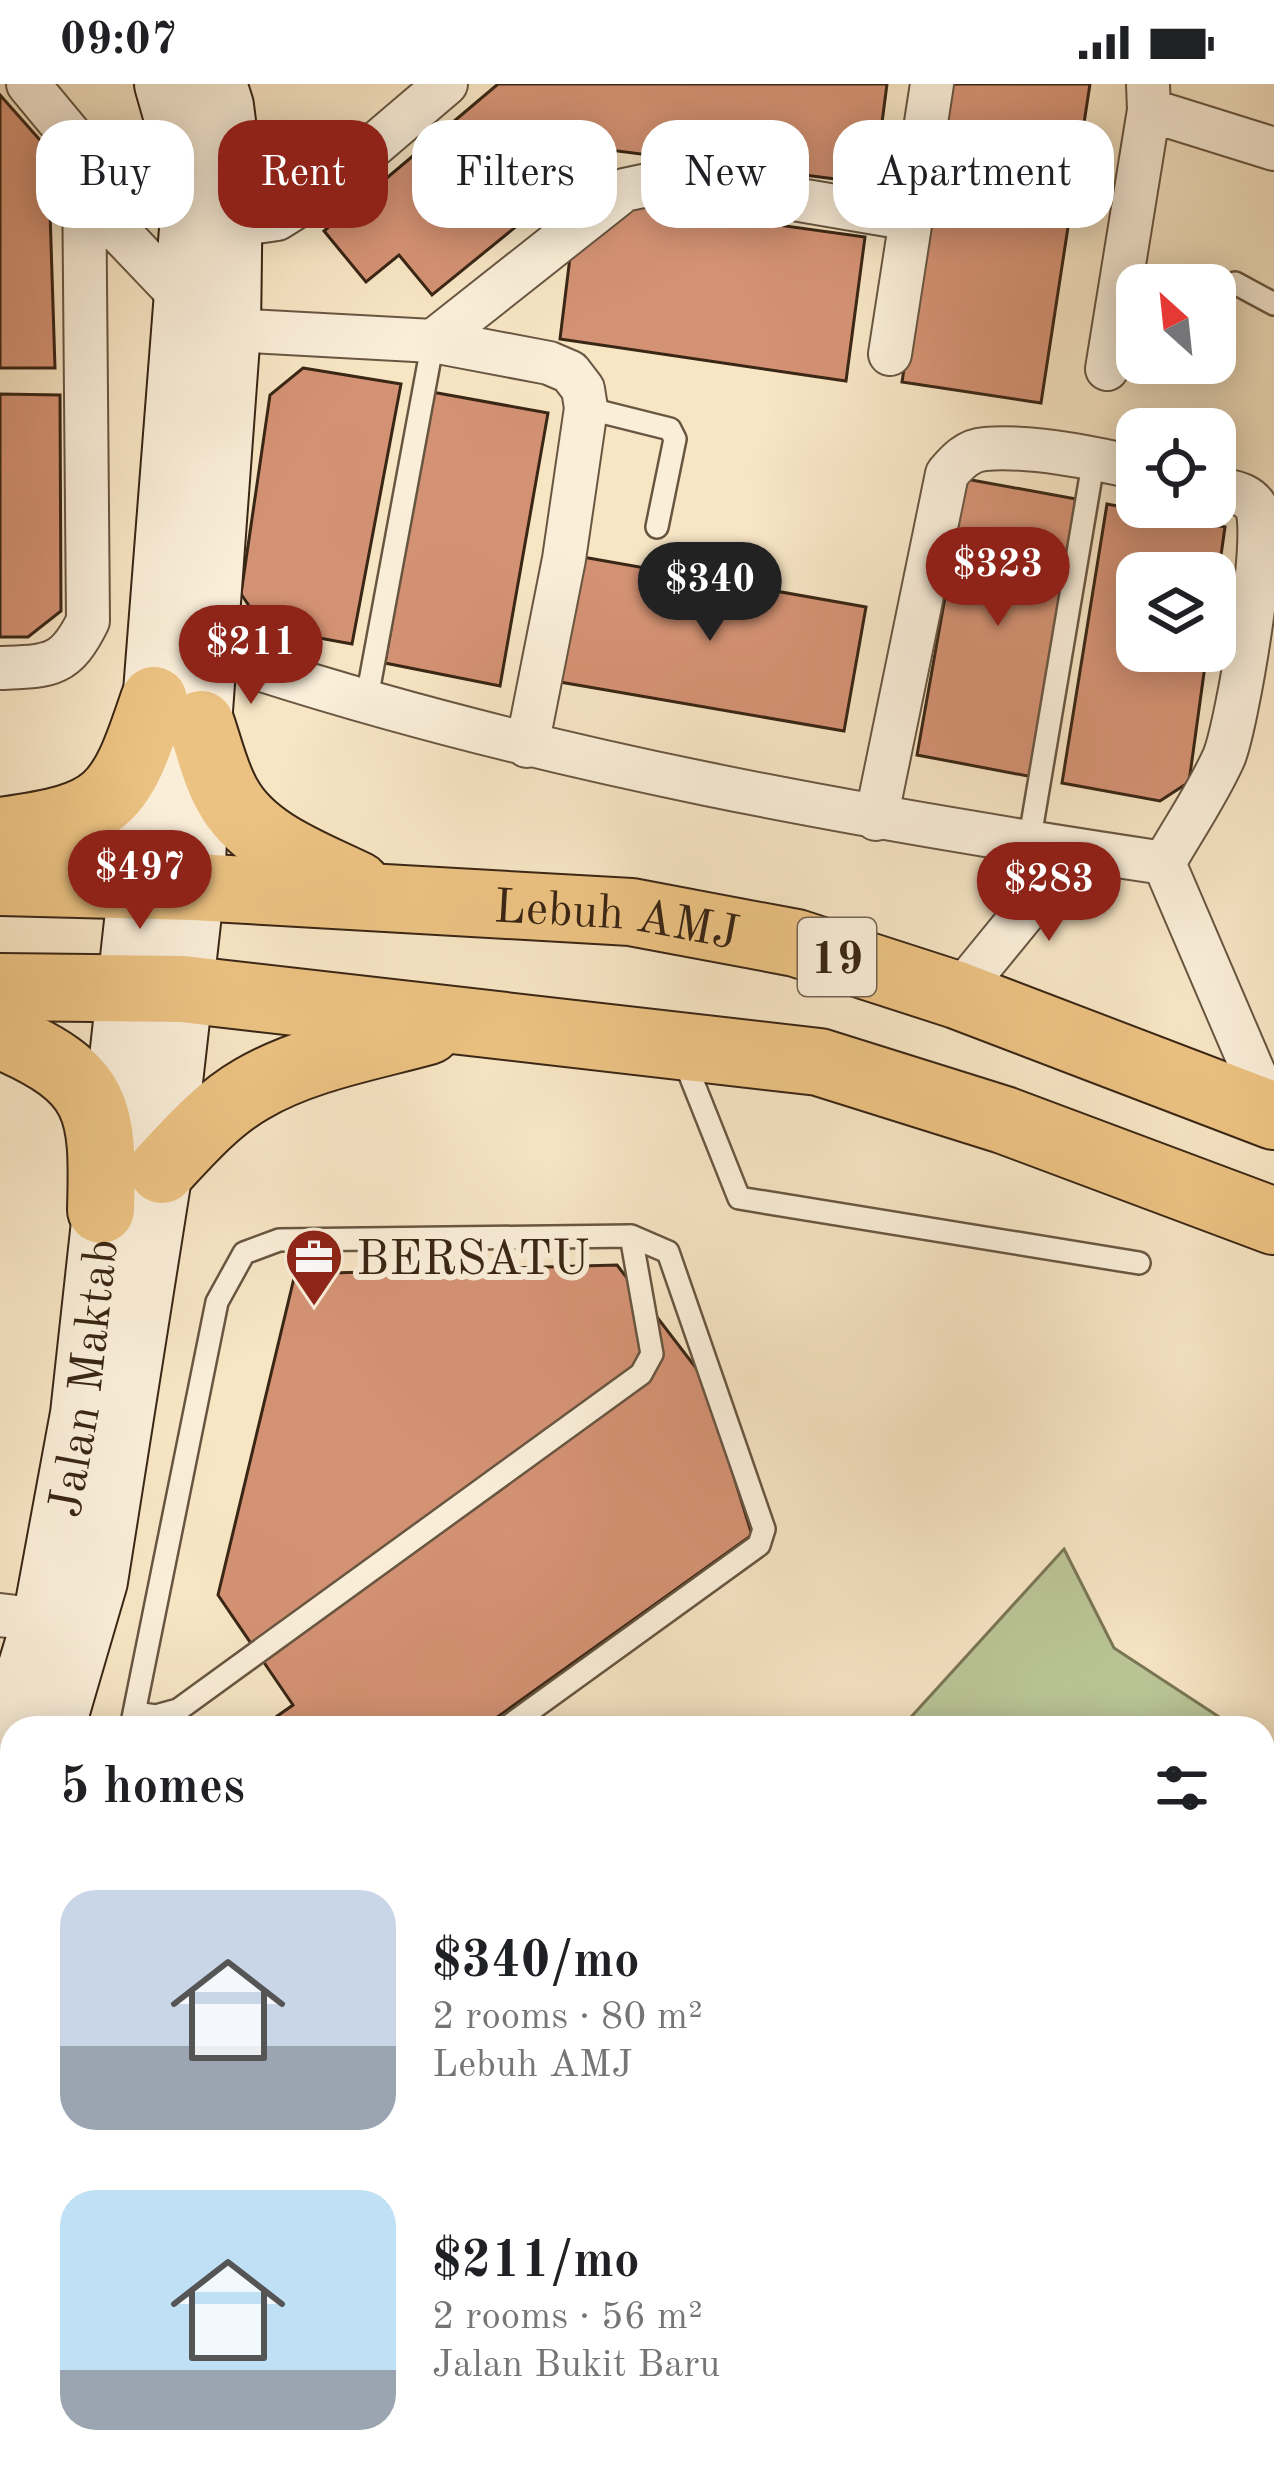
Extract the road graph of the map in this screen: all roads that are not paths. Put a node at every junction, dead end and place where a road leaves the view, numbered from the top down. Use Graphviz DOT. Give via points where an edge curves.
graph roads {
  1 [pos="28,84"];
  2 [pos="165,84"];
  3 [pos="216,84"];
  4 [pos="446,84"];
  5 [pos="932,84"];
  6 [pos="1148,97"];
  7 [pos="58,120"];
  8 [pos="926,120"];
  9 [pos="1274,149"];
  10 [pos="833,206"];
  11 [pos="85,228"];
  12 [pos="118,228"];
  13 [pos="910,228"];
  14 [pos="210,229"];
  15 [pos="1236,285"];
  16 [pos="1274,304"];
  17 [pos="207,315"];
  18 [pos="433,341"];
  19 [pos="890,354"];
  20 [pos="1107,369"];
  21 [pos="586,409"];
  22 [pos="1094,458"];
  23 [pos="1116,463"];
  24 [pos="1236,493"];
  25 [pos="657,527"];
  26 [pos="1265,583"];
  27 [pos="208,608"];
  28 [pos="0,668"];
  29 [pos="366,704"];
  30 [pos="177,712"];
  31 [pos="527,746"];
  32 [pos="876,819"];
  33 [pos="0,831"];
  34 [pos="1043,845"];
  35 [pos="1164,863"];
  36 [pos="0,882"];
  37 [pos="166,886"];
  38 [pos="380,896"];
  39 [pos="0,987"];
  40 [pos="154,988"];
  41 [pos="957,995"];
  42 [pos="466,1021"];
  43 [pos="0,1035"];
  44 [pos="677,1043"];
  45 [pos="1273,1115"];
  46 [pos="162,1170"];
  47 [pos="101,1210"];
  48 [pos="1274,1221"];
  49 [pos="631,1236"];
  50 [pos="1139,1263"];
  51 [pos="22,1617"];
  52 [pos="7,1716"];
  53 [pos="58,1716"];
  54 [pos="134,1716"];
  55 [pos="156,1716"];
  56 [pos="523,1716"];
  1 -- 7 [label="street"];
  2 -- 14 [label="main road"];
  3 -- 14 [label="main road" via="232,177"];
  4 -- 14 [label="street" via="277,218"];
  5 -- 8 [label="street"];
  6 -- 9 [label="street"];
  6 -- 20 [label="street"];
  10 -- 18 [label="street" via="676,179 624,190"];
  11 -- 28 [label="street" via="88,621 74,650 48,666"];
  12 -- 17 [label="street"];
  13 -- 19 [label="street"];
  14 -- 17 [label="main road"];
  15 -- 16 [label="lane"];
  17 -- 18 [label="street"];
  17 -- 27 [label="main road"];
  17 -- 30 [label="main road"];
  18 -- 21 [label="street" via="570,372"];
  18 -- 29 [label="lane"];
  21 -- 25 [label="lane" via="670,429 675,439"];
  21 -- 31 [label="street"];
  22 -- 23 [label="street"];
  22 -- 32 [label="street" via="982,448 947,474"];
  22 -- 34 [label="lane"];
  24 -- 26 [label="street" via="1256,507"];
  26 -- 35 [label="street" via="1224,756"];
  27 -- 29 [label="street" via="256,668"];
  27 -- 30 [label="main road"];
  29 -- 31 [label="street"];
  30 -- 33 [label="highway" via="103,803 71,818"];
  30 -- 37 [label="main road"];
  30 -- 38 [label="highway" via="252,826"];
  31 -- 32 [label="street"];
  32 -- 34 [label="street"];
  34 -- 35 [label="street"];
  34 -- 41 [label="street" via="1047,883"];
  35 -- 45 [label="street"];
  36 -- 37 [label="highway, Lebuh AMJ / 19"];
  37 -- 38 [label="highway, Lebuh AMJ / 19"];
  37 -- 40 [label="main road"];
  38 -- 41 [label="highway, Lebuh AMJ / 19" via="631,912 796,943"];
  39 -- 40 [label="highway, 19"];
  40 -- 42 [label="highway, 19"];
  40 -- 46 [label="main road, Jalan Maktab"];
  40 -- 47 [label="main road, Jalan Maktab"];
  41 -- 45 [label="highway, Lebuh AMJ / 19"];
  42 -- 44 [label="highway, 19"];
  42 -- 46 [label="highway" via="338,1055 250,1089"];
  43 -- 47 [label="highway" via="36,1050 94,1104 103,1138"];
  44 -- 48 [label="highway, 19" via="819,1062 1004,1120"];
  44 -- 50 [label="lane" via="739,1198"];
  46 -- 53 [label="main road, Jalan Maktab" via="97,1581"];
  47 -- 51 [label="main road, Jalan Maktab" via="81,1414"];
  49 -- 54 [label="lane" via="279,1240 244,1253 217,1302"];
  49 -- 55 [label="lane" via="652,1354 641,1374 178,1710"];
  49 -- 56 [label="lane" via="668,1252 764,1529 759,1545"];
  51 -- 52 [label="main road, Jalan Maktab"];
}
